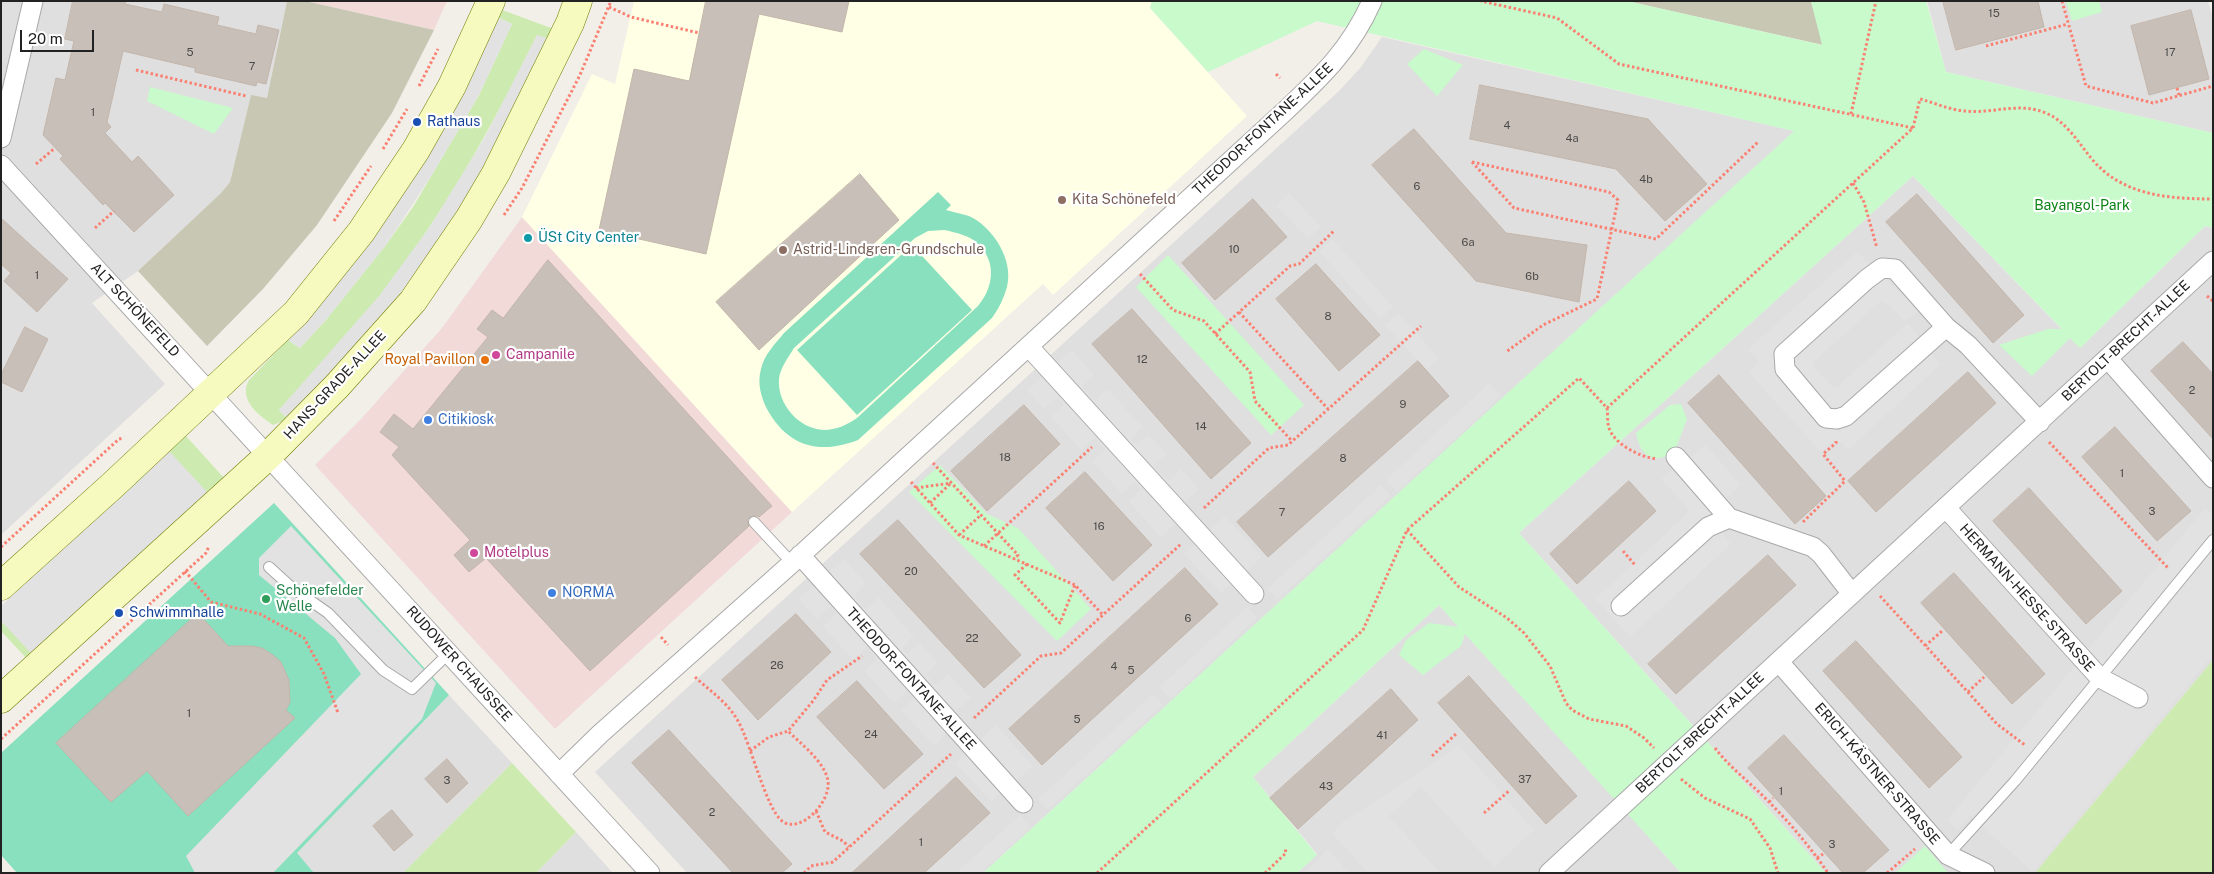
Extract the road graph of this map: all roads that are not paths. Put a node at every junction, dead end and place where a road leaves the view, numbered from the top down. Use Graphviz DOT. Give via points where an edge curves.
graph roads {
  1 [pos="33,1"];
  2 [pos="491,1"];
  3 [pos="578,1"];
  4 [pos="1372,1"];
  5 [pos="1,138"];
  6 [pos="1,165"];
  7 [pos="2213,260"];
  8 [pos="1946,327"];
  9 [pos="1029,347"];
  10 [pos="2108,358"];
  11 [pos="212,394"];
  12 [pos="2040,422"];
  13 [pos="268,456"];
  14 [pos="1676,458"];
  15 [pos="2213,478"];
  16 [pos="1946,508"];
  17 [pos="1729,518"];
  18 [pos="754,522"];
  19 [pos="2213,540"];
  20 [pos="796,559"];
  21 [pos="269,567"];
  22 [pos="1,586"];
  23 [pos="1254,594"];
  24 [pos="1852,594"];
  25 [pos="1621,606"];
  26 [pos="449,653"];
  27 [pos="1779,662"];
  28 [pos="2100,678"];
  29 [pos="2138,698"];
  30 [pos="1,699"];
  31 [pos="559,774"];
  32 [pos="1023,803"];
  33 [pos="1948,855"];
  34 [pos="650,873"];
  35 [pos="1549,873"];
  36 [pos="1985,873"];
  1 -- 5 [label="street"];
  2 -- 11 [label="street" via="433,121 361,232 296,313"];
  3 -- 13 [label="street, HANS-GRADE-ALLEE" via="496,173 458,235 413,300 337,386"];
  4 -- 9 [label="street, THEODOR-FONTANE-ALLEE" via="1350,43 1332,65"];
  6 -- 11 [label="street, ALT SCHÖNEFELD"];
  7 -- 10 [label="street, BERTOLT-BRECHT-ALLEE"];
  8 -- 8 [label="street" via="1895,268 1882,268 1784,354 1785,370 1826,418 1837,419 1846,416"];
  8 -- 12 [label="street" via="1968,345"];
  9 -- 20 [label="street, THEODOR-FONTANE-ALLEE"];
  9 -- 23 [label="street"];
  10 -- 12 [label="street, BERTOLT-BRECHT-ALLEE"];
  10 -- 15 [label="street"];
  11 -- 13 [label="street, ALT SCHÖNEFELD"];
  11 -- 22 [label="street"];
  12 -- 16 [label="street, BERTOLT-BRECHT-ALLEE"];
  13 -- 26 [label="street, RUDOWER CHAUSSEE"];
  13 -- 30 [label="street, HANS-GRADE-ALLEE"];
  14 -- 17 [label="street"];
  16 -- 24 [label="street, BERTOLT-BRECHT-ALLEE"];
  16 -- 28 [label="street, HERMANN-HESSE-STRASSE"];
  17 -- 24 [label="street" via="1812,547"];
  17 -- 25 [label="street" via="1708,527"];
  18 -- 20 [label="lane"];
  19 -- 28 [label="lane"];
  20 -- 31 [label="street, THEODOR-FONTANE-ALLEE"];
  20 -- 32 [label="street, THEODOR-FONTANE-ALLEE" via="878,642"];
  21 -- 26 [label="lane" via="328,613 383,670 412,690"];
  24 -- 27 [label="street, BERTOLT-BRECHT-ALLEE"];
  26 -- 31 [label="street, RUDOWER CHAUSSEE"];
  27 -- 33 [label="street, ERICH-KÄSTNER-STRASSE"];
  27 -- 35 [label="street, BERTOLT-BRECHT-ALLEE"];
  28 -- 29 [label="street, HERMANN-HESSE-STRASSE"];
  28 -- 33 [label="lane"];
  31 -- 34 [label="street, RUDOWER CHAUSSEE"];
  33 -- 36 [label="street, ERICH-KÄSTNER-STRASSE"];
}
